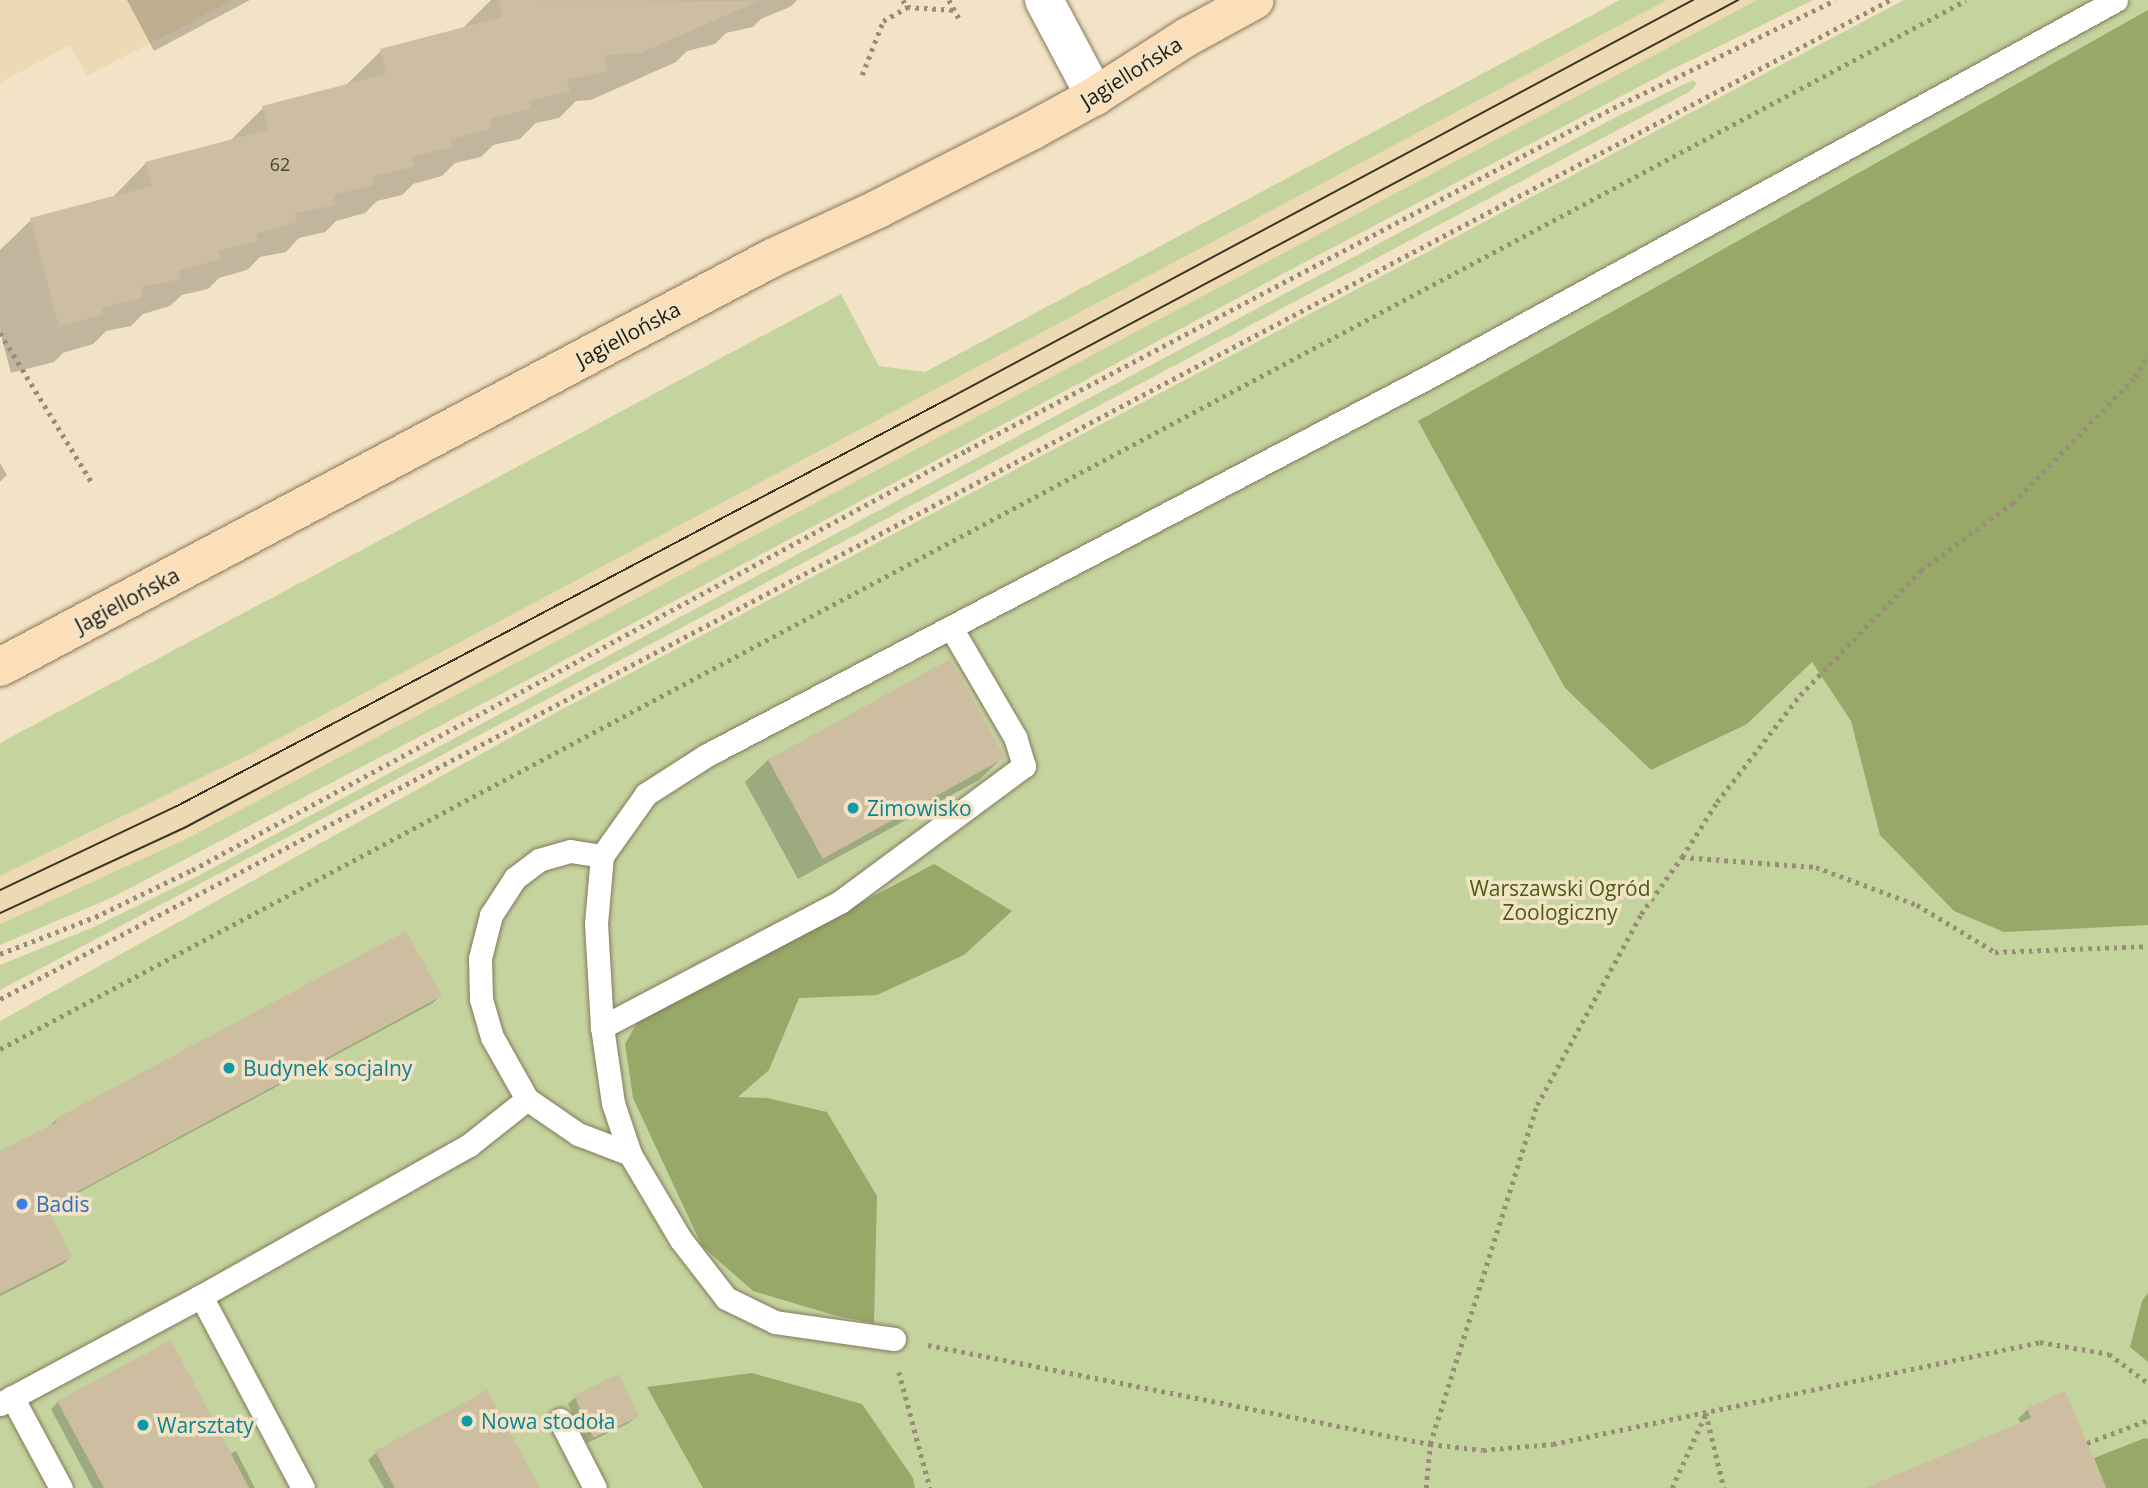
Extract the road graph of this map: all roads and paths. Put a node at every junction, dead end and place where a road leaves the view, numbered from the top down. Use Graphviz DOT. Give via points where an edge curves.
graph roads {
  1 [pos="903,0"];
  2 [pos="949,0"];
  3 [pos="1044,0"];
  4 [pos="1255,0"];
  5 [pos="1835,0"];
  6 [pos="1890,0"];
  7 [pos="1966,0"];
  8 [pos="2116,0"];
  9 [pos="907,7"];
  10 [pos="955,10"];
  11 [pos="961,22"];
  12 [pos="862,75"];
  13 [pos="1095,96"];
  14 [pos="0,333"];
  15 [pos="2148,354"];
  16 [pos="93,484"];
  17 [pos="952,629"];
  18 [pos="0,667"];
  19 [pos="602,856"];
  20 [pos="1682,857"];
  21 [pos="2148,946"];
  22 [pos="0,954"];
  23 [pos="0,999"];
  24 [pos="601,1027"];
  25 [pos="0,1049"];
  26 [pos="527,1099"];
  27 [pos="630,1154"];
  28 [pos="201,1296"];
  29 [pos="894,1339"];
  30 [pos="2147,1379"];
  31 [pos="6,1401"];
  32 [pos="1706,1413"];
  33 [pos="560,1420"];
  34 [pos="2148,1420"];
  35 [pos="2087,1443"];
  36 [pos="1430,1444"];
  37 [pos="61,1488"];
  38 [pos="303,1488"];
  39 [pos="595,1488"];
  40 [pos="930,1488"];
  41 [pos="1426,1488"];
  42 [pos="1672,1488"];
  43 [pos="1724,1488"];
  1 -- 9 [label="path"];
  2 -- 10 [label="path"];
  3 -- 13 [label="street"];
  4 -- 13 [label="street, Jagiellońska"];
  5 -- 22 [label="path" via="1613,108 1040,411 192,870 95,917"];
  6 -- 23 [label="path"];
  7 -- 25 [label="path"];
  8 -- 17 [label="lane" via="1433,375"];
  9 -- 10 [label="path"];
  9 -- 12 [label="path" via="883,22"];
  10 -- 11 [label="path"];
  13 -- 18 [label="street, Jagiellońska" via="878,209 772,258"];
  14 -- 16 [label="path"];
  15 -- 20 [label="path" via="2135,377 2013,503 1921,570 1800,695 1717,802"];
  17 -- 19 [label="lane" via="707,755 646,794"];
  17 -- 24 [label="lane" via="1015,737 1024,766 840,902"];
  19 -- 24 [label="lane" via="596,924"];
  19 -- 26 [label="lane" via="570,851 539,860 515,878 491,915 480,958 481,999 492,1037"];
  20 -- 21 [label="path" via="1815,867 1917,905 1995,952"];
  20 -- 36 [label="path" via="1641,914 1537,1105"];
  24 -- 27 [label="lane" via="612,1102"];
  26 -- 27 [label="lane" via="578,1135"];
  26 -- 28 [label="lane" via="469,1145"];
  27 -- 29 [label="lane" via="681,1240 726,1298 775,1322"];
  28 -- 31 [label="lane"];
  28 -- 38 [label="lane"];
  29 -- 36 [label="path"];
  29 -- 40 [label="path" via="904,1399"];
  30 -- 32 [label="path" via="2109,1354 2040,1342"];
  31 -- 37 [label="lane"];
  32 -- 36 [label="path" via="1553,1444 1483,1451"];
  32 -- 42 [label="path"];
  32 -- 43 [label="path"];
  33 -- 39 [label="lane"];
  34 -- 35 [label="path"];
  36 -- 41 [label="path"];
}
